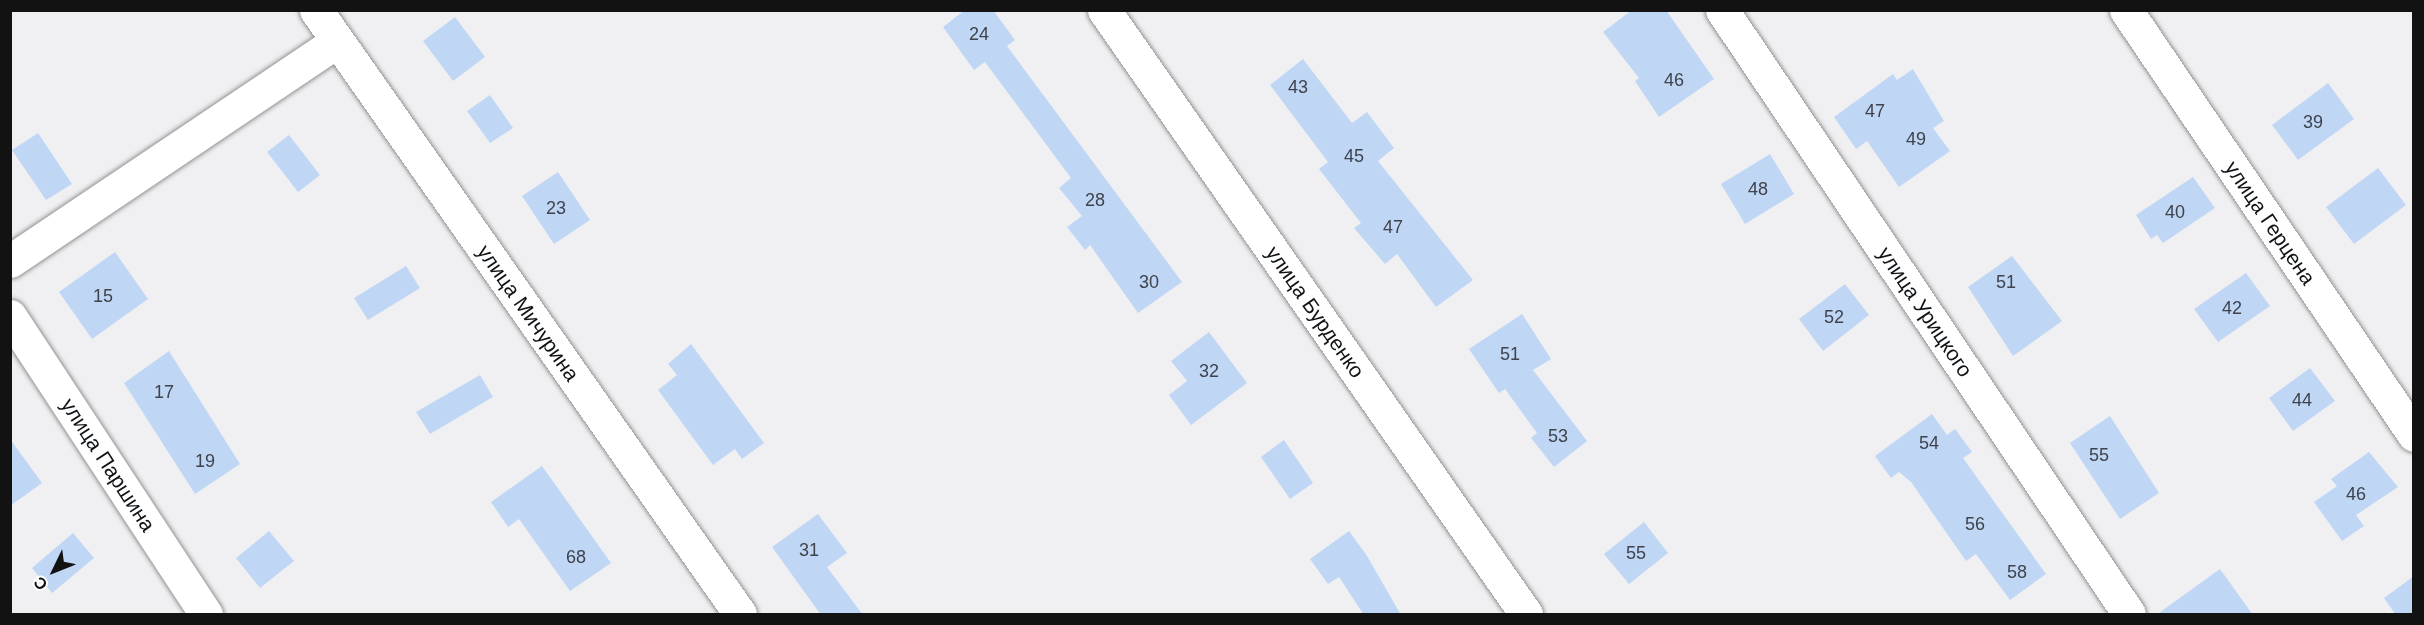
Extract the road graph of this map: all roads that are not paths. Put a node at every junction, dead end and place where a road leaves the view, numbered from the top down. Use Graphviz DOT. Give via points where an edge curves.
graph roads {
  1 [pos="316,10"];
  2 [pos="1104,10"];
  3 [pos="1722,10"];
  4 [pos="2126,10"];
  5 [pos="336,42"];
  6 [pos="10,261"];
  7 [pos="10,316"];
  8 [pos="2414,435"];
  9 [pos="206,615"];
  10 [pos="740,615"];
  11 [pos="1526,615"];
  12 [pos="2129,615"];
  1 -- 5 [label="street, улица Мичурина"];
  2 -- 11 [label="street, улица Бурденко"];
  3 -- 12 [label="street, улица Урицкого"];
  4 -- 8 [label="street, улица Герцена"];
  5 -- 6 [label="street"];
  5 -- 10 [label="street, улица Мичурина"];
  7 -- 9 [label="street, улица Паршина"];
}
